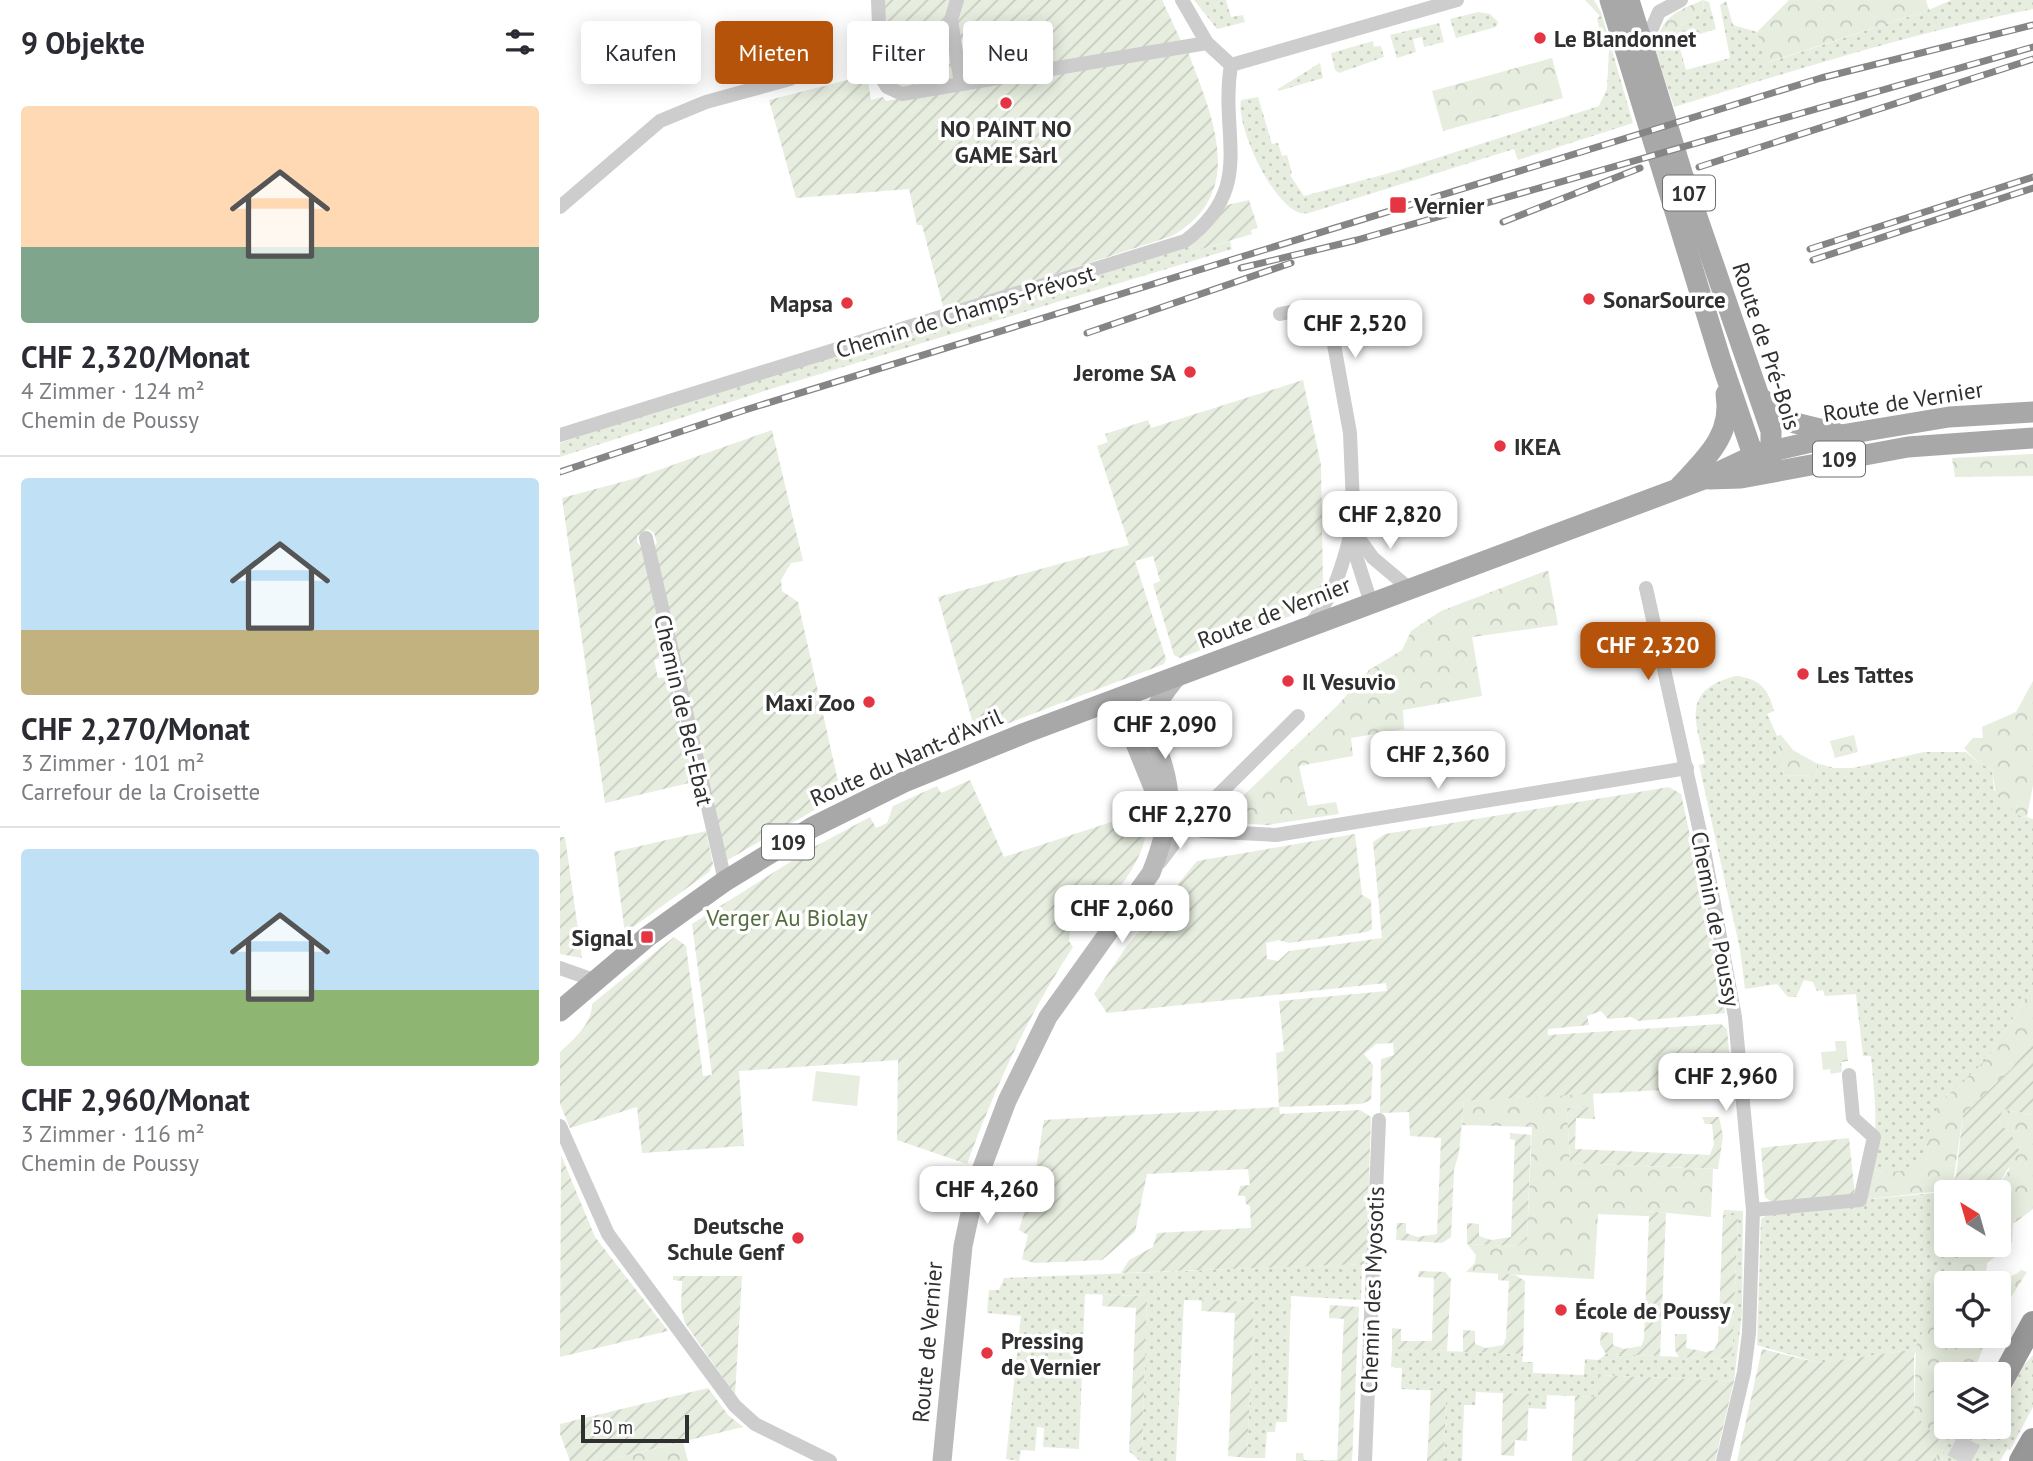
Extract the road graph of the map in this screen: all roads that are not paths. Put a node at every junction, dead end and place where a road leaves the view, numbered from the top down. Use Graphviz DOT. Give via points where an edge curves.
graph roads {
  1 [pos="878,0"];
  2 [pos="957,0"];
  3 [pos="1182,0"];
  4 [pos="1457,0"];
  5 [pos="1610,0"];
  6 [pos="1629,0"];
  7 [pos="1681,0"];
  8 [pos="1207,43"];
  9 [pos="1643,49"];
  10 [pos="1231,65"];
  11 [pos="772,84"];
  12 [pos="961,84"];
  13 [pos="560,207"];
  14 [pos="1280,314"];
  15 [pos="1721,361"];
  16 [pos="1759,395"];
  17 [pos="2033,412"];
  18 [pos="560,435"];
  19 [pos="1843,435"];
  20 [pos="2033,438"];
  21 [pos="1766,459"];
  22 [pos="1677,489"];
  23 [pos="1352,529"];
  24 [pos="646,538"];
  25 [pos="1646,588"];
  26 [pos="1410,589"];
  27 [pos="1371,603"];
  28 [pos="1304,629"];
  29 [pos="1178,676"];
  30 [pos="1117,699"];
  31 [pos="1298,716"];
  32 [pos="1686,768"];
  33 [pos="1165,818"];
  34 [pos="1187,826"];
  35 [pos="1151,873"];
  36 [pos="725,881"];
  37 [pos="560,968"];
  38 [pos="594,980"];
  39 [pos="560,1011"];
  40 [pos="1849,1074"];
  41 [pos="1379,1119"];
  42 [pos="560,1126"];
  43 [pos="1753,1210"];
  44 [pos="2033,1322"];
  45 [pos="2011,1363"];
  46 [pos="2033,1440"];
  47 [pos="830,1461"];
  48 [pos="942,1461"];
  49 [pos="1365,1461"];
  50 [pos="1723,1461"];
  51 [pos="2021,1461"];
  1 -- 12 [label="street" via="880,66 887,87 902,94"];
  2 -- 12 [label="street" via="951,20"];
  3 -- 8 [label="street"];
  4 -- 10 [label="street"];
  5 -- 15 [label="main road, Route de Pré-Bois / 107"];
  6 -- 9 [label="main road, Route de Pré-Bois / 107"];
  7 -- 9 [label="street" via="1659,12"];
  8 -- 10 [label="street"];
  8 -- 12 [label="street"];
  9 -- 16 [label="main road, Route de Pré-Bois / 107"];
  10 -- 18 [label="street, Chemin de Champs-Prévost" via="1226,92 1230,178 1216,209 1185,241"];
  11 -- 13 [label="street" via="706,102 660,121"];
  14 -- 23 [label="street" via="1317,313 1331,328 1350,433"];
  15 -- 16 [label="main road" via="1743,390"];
  15 -- 21 [label="main road, Route de Pré-Bois / 107"];
  15 -- 22 [label="main road" via="1726,428"];
  16 -- 19 [label="main road" via="1791,422"];
  16 -- 21 [label="main road, Route de Pré-Bois / 107" via="1771,431"];
  17 -- 19 [label="main road, Route de Vernier / 109" via="1949,417"];
  19 -- 21 [label="main road, Route de Vernier / 109"];
  20 -- 21 [label="main road, Route de Vernier / 109"];
  21 -- 22 [label="main road, Route de Vernier / 109"];
  22 -- 26 [label="main road, Route de Vernier / 109"];
  23 -- 26 [label="street" via="1373,558"];
  23 -- 27 [label="street"];
  23 -- 28 [label="street" via="1337,583 1327,603"];
  24 -- 36 [label="street, Chemin de Bel-Ebat"];
  25 -- 32 [label="street, Chemin de Poussy"];
  26 -- 27 [label="main road, Route de Vernier / 109"];
  27 -- 28 [label="main road, Route de Vernier / 109"];
  28 -- 29 [label="main road, Route de Vernier / 109"];
  29 -- 30 [label="main road, Route de Vernier / 109"];
  29 -- 33 [label="street, Route de Vernier" via="1152,718 1154,744 1168,787"];
  30 -- 33 [label="street"];
  30 -- 36 [label="main road, Route du Nant-d'Avril / 109" via="893,787 813,827"];
  31 -- 34 [label="street"];
  32 -- 34 [label="street" via="1276,835 1241,835"];
  32 -- 43 [label="street, Chemin de Poussy" via="1735,1017"];
  33 -- 34 [label="street"];
  33 -- 35 [label="street, Route de Vernier"];
  34 -- 35 [label="street"];
  35 -- 48 [label="street, Route de Vernier" via="1048,1017 1007,1101 977,1181 962,1245"];
  36 -- 38 [label="main road, Route du Nant-d'Avril / 109"];
  37 -- 38 [label="street"];
  38 -- 39 [label="main road, Route du Nant-d'Avril / 109"];
  40 -- 43 [label="street" via="1853,1118 1874,1138 1860,1200"];
  41 -- 49 [label="street, Chemin des Myosotis"];
  42 -- 47 [label="street" via="608,1234 735,1406 755,1424"];
  43 -- 50 [label="street, Chemin de Poussy" via="1749,1333"];
  44 -- 45 [label="highway"];
  46 -- 51 [label="highway"];
}
